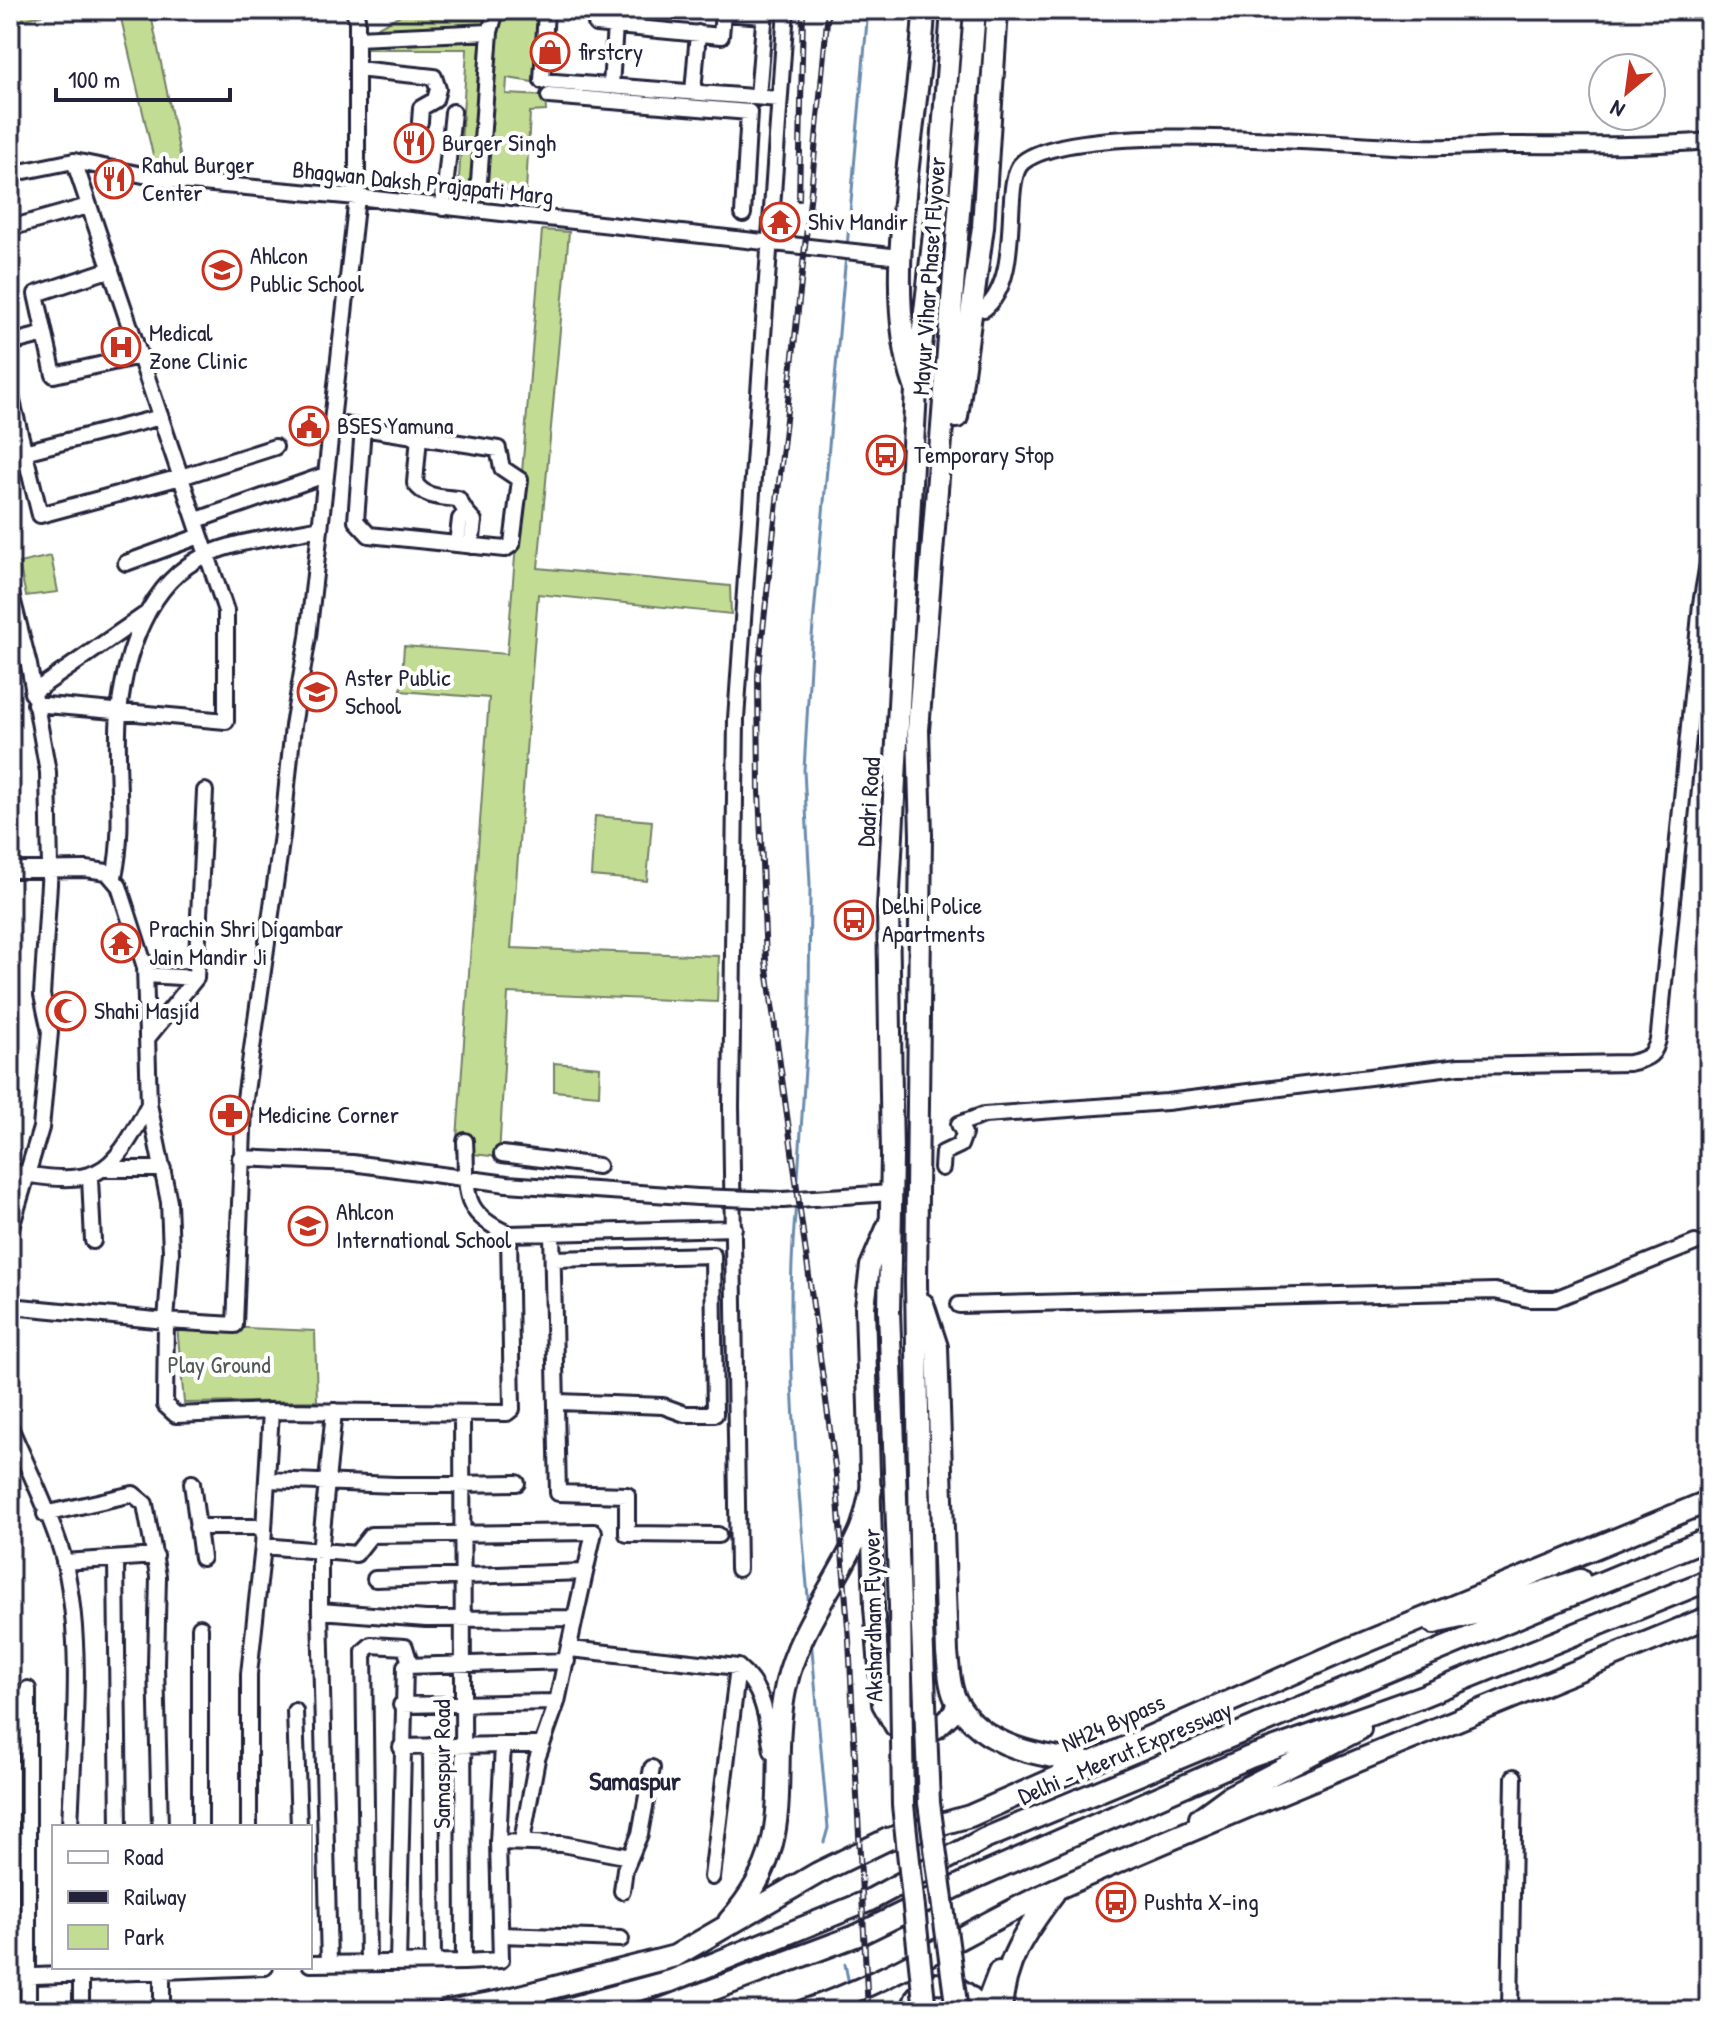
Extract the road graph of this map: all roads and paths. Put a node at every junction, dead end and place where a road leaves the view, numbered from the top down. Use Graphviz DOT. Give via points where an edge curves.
graph roads {
  1 [pos="353,10"];
  2 [pos="496,10"];
  3 [pos="546,10"];
  4 [pos="598,10"];
  5 [pos="786,10"];
  6 [pos="924,10"];
  7 [pos="952,10"];
  8 [pos="997,10"];
  9 [pos="975,12"];
  10 [pos="765,13"];
  11 [pos="615,25"];
  12 [pos="490,32"];
  13 [pos="698,33"];
  14 [pos="357,38"];
  15 [pos="357,69"];
  16 [pos="611,86"];
  17 [pos="693,92"];
  18 [pos="549,96"];
  19 [pos="758,97"];
  20 [pos="779,99"];
  21 [pos="453,112"];
  22 [pos="420,122"];
  23 [pos="1709,141"];
  24 [pos="74,161"];
  25 [pos="10,174"];
  26 [pos="478,195"];
  27 [pos="357,197"];
  28 [pos="88,206"];
  29 [pos="443,208"];
  30 [pos="743,214"];
  31 [pos="10,228"];
  32 [pos="769,243"];
  33 [pos="900,257"];
  34 [pos="111,269"];
  35 [pos="984,309"];
  36 [pos="45,334"];
  37 [pos="10,343"];
  38 [pos="140,356"];
  39 [pos="916,390"];
  40 [pos="10,393"];
  41 [pos="161,417"];
  42 [pos="363,427"];
  43 [pos="329,430"];
  44 [pos="419,436"];
  45 [pos="275,447"];
  46 [pos="24,452"];
  47 [pos="325,475"];
  48 [pos="181,477"];
  49 [pos="197,520"];
  50 [pos="319,528"];
  51 [pos="200,536"];
  52 [pos="464,545"];
  53 [pos="933,547"];
  54 [pos="207,554"];
  55 [pos="1709,558"];
  56 [pos="126,563"];
  57 [pos="10,590"];
  58 [pos="146,614"];
  59 [pos="17,646"];
  60 [pos="34,699"];
  61 [pos="119,713"];
  62 [pos="205,791"];
  63 [pos="50,868"];
  64 [pos="10,870"];
  65 [pos="114,877"];
  66 [pos="146,975"];
  67 [pos="196,978"];
  68 [pos="149,1036"];
  69 [pos="149,1104"];
  70 [pos="465,1141"];
  71 [pos="502,1154"];
  72 [pos="240,1158"];
  73 [pos="598,1166"];
  74 [pos="942,1168"];
  75 [pos="107,1169"];
  76 [pos="163,1169"];
  77 [pos="10,1172"];
  78 [pos="26,1175"];
  79 [pos="90,1178"];
  80 [pos="467,1179"];
  81 [pos="891,1193"];
  82 [pos="891,1216"];
  83 [pos="734,1228"];
  84 [pos="10,1231"];
  85 [pos="552,1233"];
  86 [pos="509,1234"];
  87 [pos="93,1241"];
  88 [pos="1695,1243"];
  89 [pos="734,1254"];
  90 [pos="713,1255"];
  91 [pos="553,1259"];
  92 [pos="916,1282"];
  93 [pos="959,1305"];
  94 [pos="10,1306"];
  95 [pos="166,1321"];
  96 [pos="559,1402"];
  97 [pos="271,1411"];
  98 [pos="334,1411"];
  99 [pos="462,1413"];
  100 [pos="10,1427"];
  101 [pos="268,1480"];
  102 [pos="192,1483"];
  103 [pos="327,1483"];
  104 [pos="517,1483"];
  105 [pos="462,1484"];
  106 [pos="871,1490"];
  107 [pos="1709,1501"];
  108 [pos="45,1514"];
  109 [pos="197,1527"];
  110 [pos="264,1527"];
  111 [pos="462,1535"];
  112 [pos="718,1535"];
  113 [pos="1709,1538"];
  114 [pos="263,1546"];
  115 [pos="320,1552"];
  116 [pos="156,1556"];
  117 [pos="202,1558"];
  118 [pos="116,1559"];
  119 [pos="64,1562"];
  120 [pos="1650,1563"];
  121 [pos="738,1569"];
  122 [pos="585,1572"];
  123 [pos="462,1578"];
  124 [pos="375,1579"];
  125 [pos="1709,1580"];
  126 [pos="320,1611"];
  127 [pos="1709,1617"];
  128 [pos="575,1618"];
  129 [pos="462,1619"];
  130 [pos="200,1627"];
  131 [pos="1388,1632"];
  132 [pos="568,1655"];
  133 [pos="464,1662"];
  134 [pos="410,1663"];
  135 [pos="738,1667"];
  136 [pos="28,1689"];
  137 [pos="1420,1697"];
  138 [pos="557,1702"];
  139 [pos="957,1702"];
  140 [pos="401,1705"];
  141 [pos="463,1705"];
  142 [pos="295,1711"];
  143 [pos="503,1745"];
  144 [pos="542,1745"];
  145 [pos="431,1746"];
  146 [pos="463,1746"];
  147 [pos="401,1747"];
  148 [pos="1089,1762"];
  149 [pos="652,1768"];
  150 [pos="1514,1777"];
  151 [pos="780,1794"];
  152 [pos="70,1825"];
  153 [pos="119,1825"];
  154 [pos="160,1825"];
  155 [pos="200,1825"];
  156 [pos="249,1825"];
  157 [pos="299,1825"];
  158 [pos="1170,1839"];
  159 [pos="522,1841"];
  160 [pos="498,1842"];
  161 [pos="630,1857"];
  162 [pos="712,1877"];
  163 [pos="1056,1889"];
  164 [pos="622,1891"];
  165 [pos="501,1935"];
  166 [pos="1020,1938"];
  167 [pos="621,1939"];
  168 [pos="708,1939"];
  169 [pos="433,1962"];
  170 [pos="464,1962"];
  171 [pos="329,1963"];
  172 [pos="368,1963"];
  173 [pos="398,1963"];
  174 [pos="312,1964"];
  175 [pos="162,1969"];
  176 [pos="117,1970"];
  177 [pos="65,1971"];
  178 [pos="81,1975"];
  179 [pos="10,1977"];
  180 [pos="26,1977"];
  181 [pos="836,2005"];
  182 [pos="28,2011"];
  183 [pos="81,2011"];
  184 [pos="162,2011"];
  185 [pos="447,2011"];
  186 [pos="560,2011"];
  187 [pos="656,2011"];
  188 [pos="803,2011"];
  189 [pos="910,2011"];
  190 [pos="925,2011"];
  191 [pos="957,2011"];
  192 [pos="984,2011"];
  193 [pos="1001,2011"];
  194 [pos="1510,2011"];
  1 -- 14 [label="street"];
  2 -- 12 [label="street"];
  3 -- 16 [label="street" via="542,81"];
  4 -- 11 [label="street" via="596,24"];
  5 -- 20 [label="street"];
  6 -- 33 [label="highway"];
  7 -- 39 [label="highway, Mayur Vihar Phase1 Flyover"];
  8 -- 53 [label="highway" via="983,227 952,462"];
  9 -- 53 [label="highway, Mayur Vihar Phase1 Flyover"];
  10 -- 13 [label="street" via="723,13 721,36"];
  10 -- 19 [label="street"];
  11 -- 13 [label="street"];
  11 -- 16 [label="street"];
  12 -- 14 [label="street"];
  12 -- 26 [label="street"];
  13 -- 17 [label="street"];
  14 -- 15 [label="street"];
  15 -- 22 [label="street" via="434,77 435,100 421,108"];
  15 -- 27 [label="street"];
  16 -- 17 [label="street"];
  17 -- 19 [label="street"];
  18 -- 30 [label="street" via="749,112"];
  19 -- 20 [label="street"];
  20 -- 32 [label="street"];
  21 -- 29 [label="street"];
  23 -- 35 [label="street" via="1625,147 1420,147 1212,138 1097,141 1058,148 1022,162 1014,175 1007,265 1000,290"];
  24 -- 25 [label="street"];
  24 -- 27 [label="street, Bhagwan Daksh Prajapati Marg" via="168,180"];
  24 -- 28 [label="street"];
  27 -- 29 [label="street, Bhagwan Daksh Prajapati Marg"];
  27 -- 43 [label="street"];
  28 -- 31 [label="street"];
  28 -- 34 [label="street"];
  29 -- 32 [label="street, Bhagwan Daksh Prajapati Marg"];
  32 -- 33 [label="street, Bhagwan Daksh Prajapati Marg"];
  32 -- 83 [label="street" via="736,719"];
  33 -- 39 [label="highway" via="904,358"];
  34 -- 36 [label="street" via="38,292"];
  34 -- 38 [label="street"];
  36 -- 37 [label="street"];
  36 -- 38 [label="street" via="56,377"];
  38 -- 41 [label="street"];
  39 -- 81 [label="highway, Dadri Road" via="888,909"];
  40 -- 46 [label="street"];
  41 -- 46 [label="street"];
  41 -- 48 [label="street"];
  42 -- 43 [label="street"];
  42 -- 44 [label="street"];
  42 -- 52 [label="street" via="356,521 360,529 369,535"];
  43 -- 47 [label="street"];
  44 -- 52 [label="street" via="415,483 429,495 458,499 466,512 460,519"];
  44 -- 52 [label="street" via="498,449 502,468 520,480 512,544 505,549"];
  45 -- 48 [label="street"];
  46 -- 48 [label="street" via="40,515"];
  47 -- 49 [label="street"];
  47 -- 50 [label="street"];
  48 -- 49 [label="street"];
  49 -- 51 [label="street"];
  50 -- 54 [label="street"];
  50 -- 72 [label="street"];
  51 -- 54 [label="street"];
  51 -- 56 [label="street"];
  53 -- 92 [label="highway, Dadri Road" via="918,730"];
  54 -- 58 [label="street" via="170,580"];
  54 -- 61 [label="street" via="226,611 226,721"];
  55 -- 74 [label="street" via="1659,1034 1648,1058 1629,1063 1459,1066 1167,1102 984,1115 959,1124 964,1134 960,1145 943,1153"];
  57 -- 59 [label="street"];
  58 -- 60 [label="street"];
  58 -- 61 [label="street"];
  59 -- 60 [label="street"];
  60 -- 61 [label="street"];
  60 -- 63 [label="street" via="48,772"];
  61 -- 65 [label="street" via="120,837"];
  62 -- 67 [label="street"];
  63 -- 64 [label="street"];
  63 -- 65 [label="street" via="86,869"];
  63 -- 78 [label="street" via="42,995 50,1032 41,1128"];
  65 -- 66 [label="street"];
  66 -- 67 [label="street"];
  66 -- 68 [label="street"];
  67 -- 68 [label="street"];
  68 -- 69 [label="street"];
  69 -- 75 [label="street"];
  69 -- 76 [label="street"];
  70 -- 80 [label="street"];
  71 -- 73 [label="street"];
  72 -- 80 [label="street" via="352,1163"];
  72 -- 95 [label="street" via="235,1325"];
  75 -- 76 [label="street"];
  75 -- 79 [label="street"];
  76 -- 95 [label="street" via="171,1252"];
  77 -- 78 [label="street"];
  78 -- 79 [label="street"];
  78 -- 84 [label="street"];
  79 -- 87 [label="street"];
  80 -- 81 [label="street, bridge" via="783,1200"];
  80 -- 86 [label="street" via="472,1210 486,1224"];
  81 -- 82 [label="highway, Dadri Road"];
  82 -- 106 [label="main road" via="870,1266 865,1307"];
  82 -- 190 [label="highway, Akshardham Flyover, bridge" via="903,1805"];
  83 -- 85 [label="street"];
  83 -- 89 [label="street"];
  85 -- 86 [label="street"];
  85 -- 91 [label="street"];
  86 -- 99 [label="street" via="512,1409"];
  88 -- 93 [label="street" via="1555,1299 1495,1291"];
  89 -- 90 [label="street"];
  89 -- 121 [label="street"];
  90 -- 91 [label="street"];
  90 -- 96 [label="street" via="715,1414"];
  91 -- 96 [label="street"];
  92 -- 139 [label="highway" via="937,1347 947,1653"];
  92 -- 191 [label="highway, Akshardham Flyover, bridge" via="929,1803"];
  94 -- 95 [label="street"];
  95 -- 97 [label="street" via="169,1411"];
  96 -- 112 [label="street" via="558,1493 627,1495 627,1534"];
  97 -- 98 [label="street"];
  97 -- 101 [label="street"];
  98 -- 99 [label="street"];
  98 -- 103 [label="street"];
  99 -- 105 [label="street, Samaspur Road"];
  100 -- 108 [label="street"];
  101 -- 103 [label="street"];
  101 -- 110 [label="street"];
  102 -- 109 [label="street"];
  103 -- 105 [label="street"];
  103 -- 115 [label="street"];
  104 -- 105 [label="street"];
  105 -- 111 [label="street, Samaspur Road"];
  106 -- 139 [label="main road" via="882,1704 895,1727 914,1735 936,1729"];
  106 -- 151 [label="highway" via="861,1528 794,1657 782,1709"];
  107 -- 131 [label="highway, NH24 Bypass"];
  108 -- 116 [label="street" via="133,1494 145,1504"];
  108 -- 119 [label="street"];
  109 -- 110 [label="street"];
  109 -- 117 [label="street"];
  110 -- 114 [label="street"];
  111 -- 115 [label="street" via="371,1535 359,1553"];
  111 -- 122 [label="street" via="594,1532"];
  111 -- 123 [label="street, Samaspur Road"];
  113 -- 120 [label="highway, Delhi - Meerut Expressway"];
  114 -- 115 [label="street"];
  114 -- 156 [label="street" via="249,1674"];
  115 -- 126 [label="street"];
  116 -- 118 [label="street"];
  116 -- 154 [label="street"];
  118 -- 119 [label="street"];
  118 -- 153 [label="street"];
  119 -- 152 [label="street" via="76,1651"];
  120 -- 131 [label="highway" via="1474,1614"];
  120 -- 186 [label="highway, Delhi - Meerut Expressway" via="984,1839 868,1901 671,1981"];
  122 -- 123 [label="street"];
  122 -- 128 [label="street"];
  123 -- 124 [label="street"];
  123 -- 129 [label="street, Samaspur Road"];
  125 -- 137 [label="highway"];
  126 -- 129 [label="street"];
  126 -- 171 [label="street"];
  127 -- 158 [label="highway"];
  128 -- 129 [label="street"];
  128 -- 132 [label="street"];
  129 -- 133 [label="street, Samaspur Road"];
  130 -- 155 [label="street"];
  131 -- 148 [label="highway, NH24 Bypass"];
  132 -- 133 [label="street"];
  132 -- 135 [label="street"];
  132 -- 138 [label="street"];
  133 -- 134 [label="street"];
  133 -- 141 [label="street, Samaspur Road"];
  134 -- 140 [label="street" via="402,1671"];
  134 -- 172 [label="street" via="405,1647 371,1645 364,1651"];
  135 -- 151 [label="street" via="763,1701"];
  135 -- 162 [label="street"];
  136 -- 180 [label="street"];
  137 -- 158 [label="highway" via="1230,1796"];
  137 -- 187 [label="highway" via="1250,1757 858,1935"];
  138 -- 141 [label="street"];
  138 -- 144 [label="street"];
  139 -- 148 [label="highway" via="975,1723 1023,1752"];
  140 -- 141 [label="street"];
  140 -- 147 [label="street"];
  141 -- 146 [label="street, Samaspur Road"];
  142 -- 157 [label="street"];
  143 -- 144 [label="street"];
  143 -- 146 [label="street"];
  143 -- 160 [label="street"];
  144 -- 159 [label="street"];
  145 -- 146 [label="street"];
  145 -- 147 [label="street"];
  145 -- 169 [label="street"];
  146 -- 170 [label="street, Samaspur Road"];
  147 -- 173 [label="street"];
  148 -- 168 [label="highway, NH24 Bypass" via="970,1816 888,1839 818,1873"];
  149 -- 161 [label="street" via="640,1834"];
  150 -- 194 [label="street"];
  151 -- 168 [label="highway" via="766,1865 742,1906"];
  158 -- 163 [label="highway"];
  159 -- 160 [label="street"];
  159 -- 161 [label="street"];
  160 -- 165 [label="street"];
  161 -- 164 [label="street"];
  163 -- 166 [label="highway"];
  163 -- 181 [label="highway"];
  165 -- 167 [label="street"];
  165 -- 170 [label="street" via="501,1960"];
  166 -- 192 [label="highway" via="1000,1969"];
  166 -- 193 [label="highway"];
  168 -- 185 [label="highway, NH24 Bypass" via="647,1964"];
  169 -- 170 [label="street"];
  169 -- 173 [label="street"];
  171 -- 172 [label="street"];
  171 -- 174 [label="street"];
  172 -- 173 [label="street"];
  175 -- 176 [label="street"];
  175 -- 184 [label="street"];
  176 -- 178 [label="street"];
  177 -- 178 [label="street"];
  177 -- 180 [label="street"];
  178 -- 183 [label="street"];
  179 -- 180 [label="street"];
  180 -- 182 [label="street"];
  181 -- 188 [label="highway"];
  189 -- 192 [label="main road" via="929,1983 950,1982 972,1995"];
}
